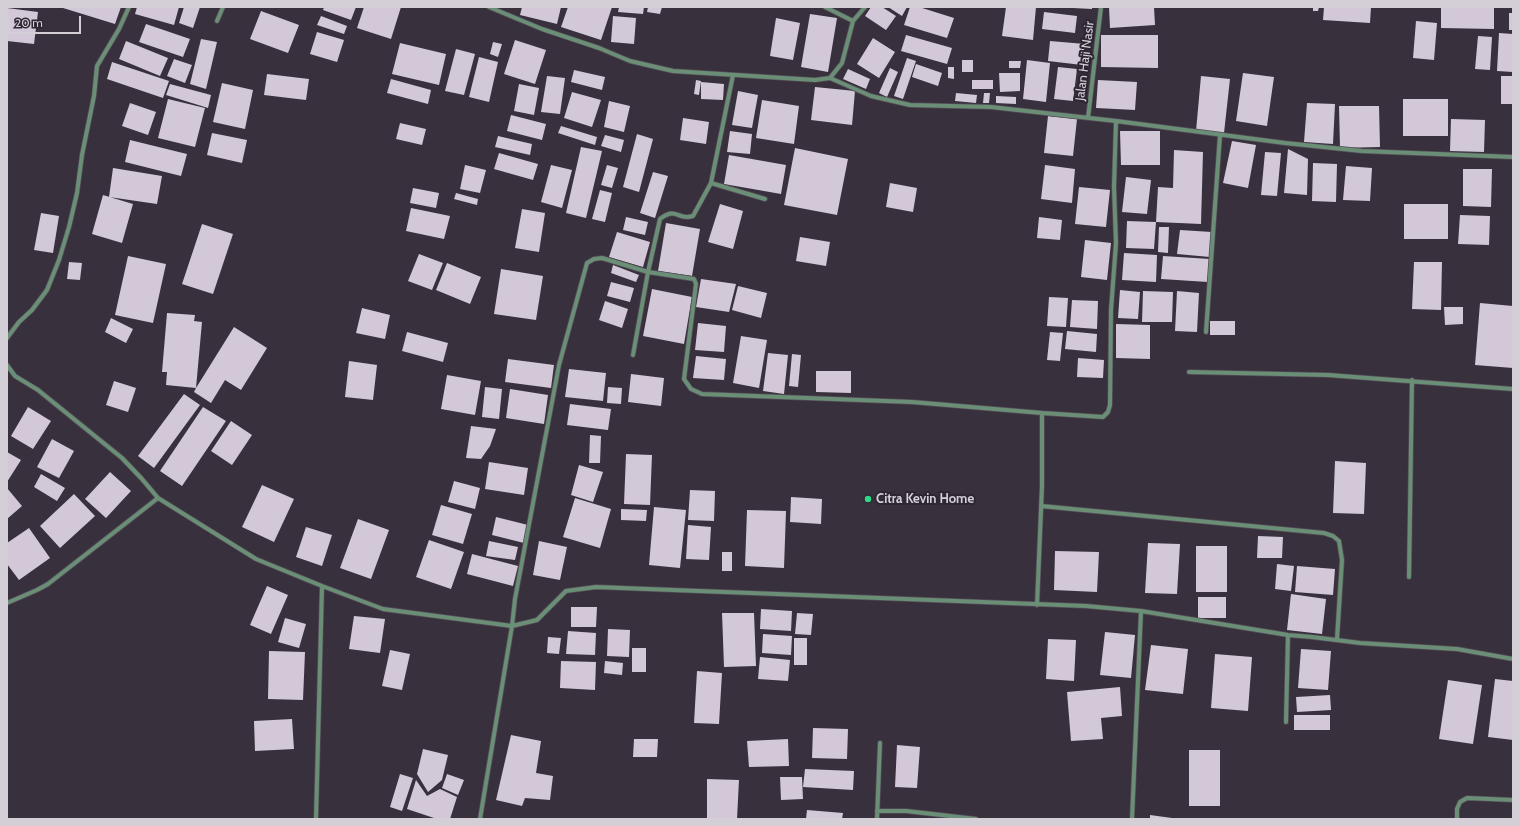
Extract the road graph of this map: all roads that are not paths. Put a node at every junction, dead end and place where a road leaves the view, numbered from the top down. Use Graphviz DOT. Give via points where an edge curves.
graph roads {
  1 [pos="129,7"];
  2 [pos="222,7"];
  3 [pos="489,7"];
  4 [pos="825,7"];
  5 [pos="865,7"];
  6 [pos="1101,7"];
  7 [pos="217,21"];
  8 [pos="853,21"];
  9 [pos="732,75"];
  10 [pos="830,78"];
  11 [pos="1088,118"];
  12 [pos="1116,121"];
  13 [pos="1220,135"];
  14 [pos="1513,157"];
  15 [pos="711,183"];
  16 [pos="765,199"];
  17 [pos="648,272"];
  18 [pos="1206,332"];
  19 [pos="7,338"];
  20 [pos="633,355"];
  21 [pos="7,365"];
  22 [pos="1189,372"];
  23 [pos="1412,380"];
  24 [pos="1513,389"];
  25 [pos="1042,413"];
  26 [pos="158,498"];
  27 [pos="1041,506"];
  28 [pos="1409,578"];
  29 [pos="322,586"];
  30 [pos="7,603"];
  31 [pos="1037,605"];
  32 [pos="1141,611"];
  33 [pos="512,626"];
  34 [pos="1288,635"];
  35 [pos="1337,639"];
  36 [pos="1513,659"];
  37 [pos="1286,722"];
  38 [pos="880,743"];
  39 [pos="1513,800"];
  40 [pos="878,811"];
  41 [pos="316,819"];
  42 [pos="480,819"];
  43 [pos="877,819"];
  44 [pos="976,819"];
  45 [pos="1132,819"];
  46 [pos="1457,819"];
  1 -- 19 [label="street" via="97,66 77,192 59,260 47,290"];
  2 -- 7 [label="street"];
  3 -- 9 [label="street" via="630,61 673,71"];
  4 -- 8 [label="street"];
  5 -- 8 [label="street"];
  6 -- 11 [label="street, Jalan Haji Nasir"];
  8 -- 10 [label="street" via="842,63"];
  9 -- 10 [label="street" via="815,80"];
  9 -- 15 [label="street"];
  10 -- 11 [label="street" via="871,96 910,105 991,107"];
  11 -- 12 [label="street"];
  12 -- 13 [label="street"];
  12 -- 25 [label="street" via="1116,243 1111,310 1110,405 1103,417"];
  13 -- 14 [label="street" via="1362,151"];
  13 -- 18 [label="street"];
  15 -- 16 [label="street"];
  15 -- 17 [label="street" via="693,216 686,218 673,213 660,219"];
  17 -- 20 [label="street"];
  17 -- 25 [label="street" via="695,281 684,379 691,389 702,394 912,402"];
  17 -- 33 [label="street" via="602,258 594,258 587,263 559,365 515,598"];
  21 -- 26 [label="street" via="15,376 38,390 122,458"];
  22 -- 23 [label="street"];
  23 -- 24 [label="street"];
  23 -- 28 [label="street"];
  25 -- 27 [label="street"];
  26 -- 29 [label="street" via="256,559"];
  26 -- 30 [label="street" via="48,584"];
  27 -- 31 [label="street"];
  27 -- 35 [label="street" via="1324,532 1333,536 1339,541 1342,560"];
  29 -- 33 [label="street" via="383,609"];
  29 -- 41 [label="street"];
  31 -- 32 [label="street"];
  31 -- 33 [label="street" via="596,587 566,591 537,620"];
  32 -- 34 [label="street"];
  32 -- 45 [label="street"];
  33 -- 42 [label="street"];
  34 -- 35 [label="street"];
  34 -- 37 [label="street"];
  35 -- 36 [label="street" via="1360,643 1457,649"];
  38 -- 40 [label="street"];
  39 -- 46 [label="street" via="1467,798 1460,802"];
  40 -- 43 [label="street"];
  40 -- 44 [label="street" via="906,811"];
}
